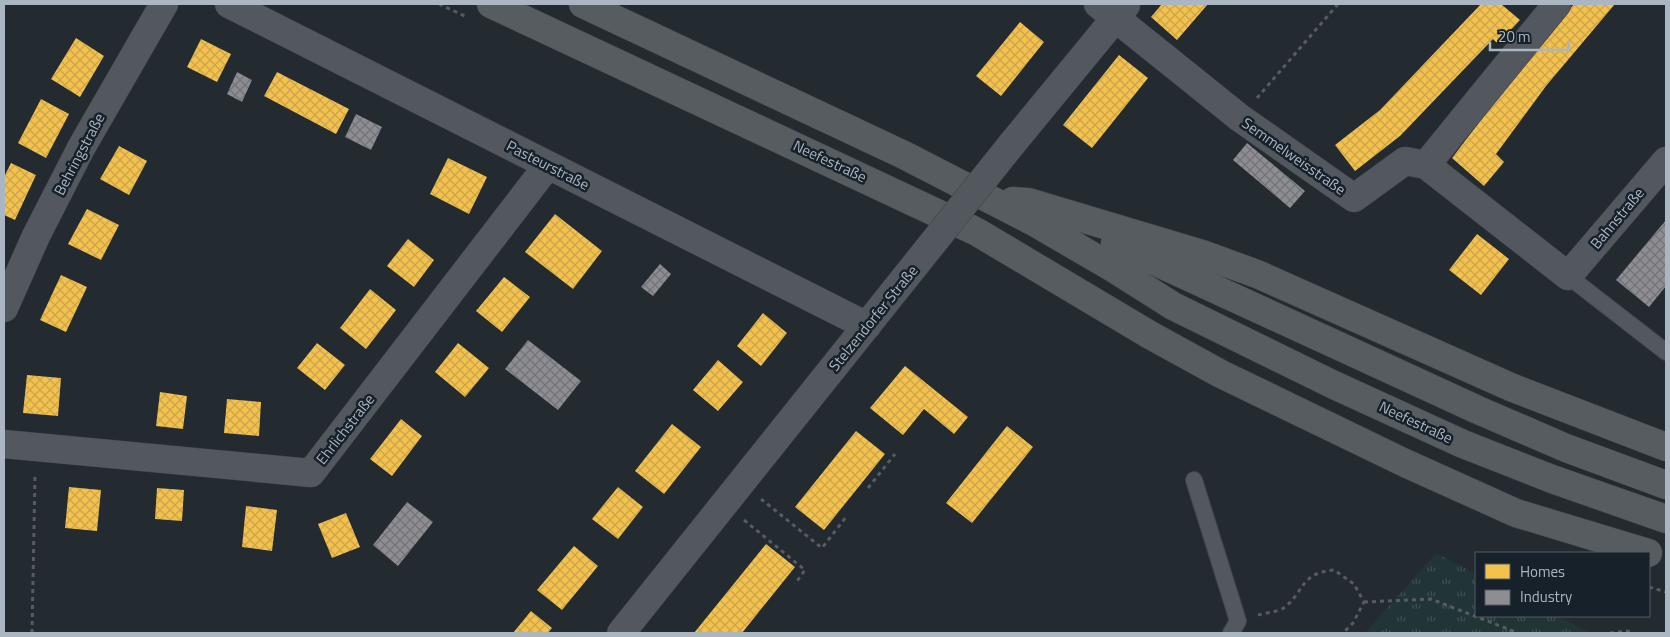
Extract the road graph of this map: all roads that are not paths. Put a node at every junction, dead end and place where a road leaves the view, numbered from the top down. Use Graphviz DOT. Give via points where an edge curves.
graph roads {
  1 [pos="164,4"];
  2 [pos="229,4"];
  3 [pos="491,4"];
  4 [pos="583,4"];
  5 [pos="1557,4"];
  6 [pos="1113,8"];
  7 [pos="1666,160"];
  8 [pos="548,165"];
  9 [pos="1426,165"];
  10 [pos="994,200"];
  11 [pos="1028,202"];
  12 [pos="977,232"];
  13 [pos="1568,276"];
  14 [pos="1173,306"];
  15 [pos="4,308"];
  16 [pos="867,326"];
  17 [pos="1666,352"];
  18 [pos="4,444"];
  19 [pos="1666,447"];
  20 [pos="1194,480"];
  21 [pos="1666,485"];
  22 [pos="1666,519"];
  23 [pos="1646,552"];
  24 [pos="1650,553"];
  25 [pos="1666,559"];
  26 [pos="1234,627"];
  27 [pos="621,633"];
  1 -- 15 [label="street, Behringstraße" via="81,148"];
  2 -- 8 [label="street, Pasteurstraße"];
  3 -- 12 [label="highway, Neefestraße"];
  4 -- 10 [label="highway, Neefestraße"];
  5 -- 9 [label="street"];
  6 -- 9 [label="street, Semmelweisstraße" via="1240,118 1354,198 1405,161"];
  6 -- 16 [label="street, Stelzendorfer Straße, bridge" via="1011,145"];
  7 -- 13 [label="street, Bahnstraße"];
  8 -- 16 [label="street, Pasteurstraße"];
  8 -- 18 [label="street, Ehrlichstraße" via="311,472"];
  9 -- 13 [label="street"];
  10 -- 11 [label="highway"];
  10 -- 14 [label="highway, Neefestraße"];
  11 -- 19 [label="highway" via="1205,255 1257,274 1513,388"];
  11 -- 21 [label="highway" via="1478,410 1566,448"];
  12 -- 14 [label="highway, Neefestraße"];
  12 -- 23 [label="highway" via="1220,374 1405,463 1516,513"];
  13 -- 17 [label="lane"];
  14 -- 22 [label="highway, Neefestraße" via="1463,444"];
  16 -- 27 [label="street, Stelzendorfer Straße"];
  20 -- 26 [label="lane"];
  24 -- 25 [label="highway"];
}
